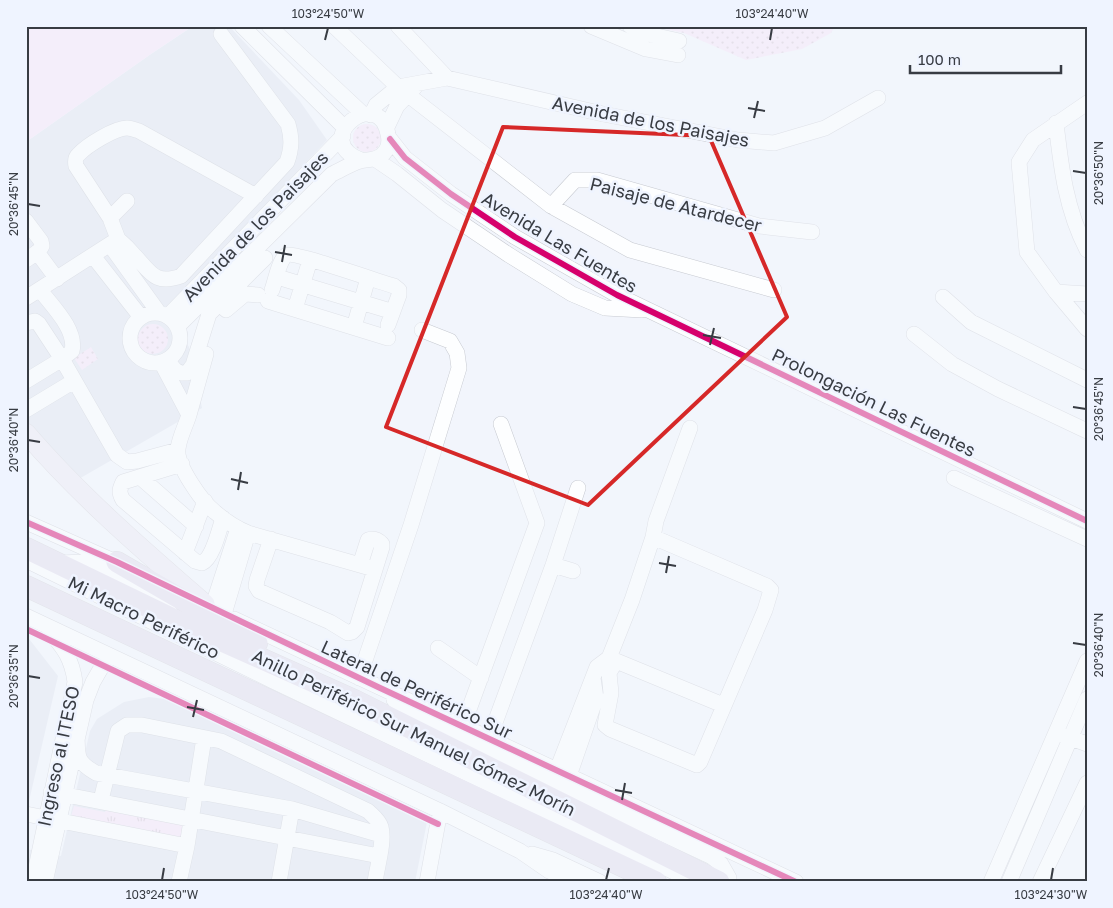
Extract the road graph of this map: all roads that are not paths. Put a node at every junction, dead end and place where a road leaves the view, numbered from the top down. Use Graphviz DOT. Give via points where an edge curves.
graph roads {
  1 [pos="242,26"];
  2 [pos="269,26"];
  3 [pos="334,26"];
  4 [pos="398,26"];
  5 [pos="591,26"];
  6 [pos="626,31"];
  7 [pos="221,34"];
  8 [pos="679,48"];
  9 [pos="447,78"];
  10 [pos="408,89"];
  11 [pos="878,98"];
  12 [pos="1087,103"];
  13 [pos="367,115"];
  14 [pos="1056,123"];
  15 [pos="344,132"];
  16 [pos="388,133"];
  17 [pos="368,160"];
  18 [pos="256,196"];
  19 [pos="127,201"];
  20 [pos="551,206"];
  21 [pos="110,218"];
  22 [pos="26,221"];
  23 [pos="812,232"];
  24 [pos="114,242"];
  25 [pos="1087,250"];
  26 [pos="32,256"];
  27 [pos="94,256"];
  28 [pos="265,258"];
  29 [pos="310,260"];
  30 [pos="368,278"];
  31 [pos="57,279"];
  32 [pos="284,279"];
  33 [pos="303,285"];
  34 [pos="40,290"];
  35 [pos="774,290"];
  36 [pos="1056,292"];
  37 [pos="1087,294"];
  38 [pos="266,295"];
  39 [pos="26,298"];
  40 [pos="943,298"];
  41 [pos="361,303"];
  42 [pos="295,309"];
  43 [pos="649,311"];
  44 [pos="140,316"];
  45 [pos="213,316"];
  46 [pos="168,318"];
  47 [pos="26,324"];
  48 [pos="388,324"];
  49 [pos="354,327"];
  50 [pos="1087,329"];
  51 [pos="422,330"];
  52 [pos="914,334"];
  53 [pos="62,359"];
  54 [pos="164,361"];
  55 [pos="1087,380"];
  56 [pos="26,381"];
  57 [pos="74,382"];
  58 [pos="26,410"];
  59 [pos="189,415"];
  60 [pos="501,424"];
  61 [pos="690,428"];
  62 [pos="1087,431"];
  63 [pos="26,433"];
  64 [pos="180,457"];
  65 [pos="140,477"];
  66 [pos="954,478"];
  67 [pos="578,488"];
  68 [pos="205,501"];
  69 [pos="223,518"];
  70 [pos="1087,521"];
  71 [pos="26,522"];
  72 [pos="196,526"];
  73 [pos="243,530"];
  74 [pos="653,537"];
  75 [pos="271,539"];
  76 [pos="1087,539"];
  77 [pos="26,548"];
  78 [pos="185,552"];
  79 [pos="26,560"];
  80 [pos="117,562"];
  81 [pos="552,565"];
  82 [pos="573,571"];
  83 [pos="27,588"];
  84 [pos="214,609"];
  85 [pos="26,616"];
  86 [pos="43,624"];
  87 [pos="71,638"];
  88 [pos="438,648"];
  89 [pos="108,656"];
  90 [pos="612,660"];
  91 [pos="1087,661"];
  92 [pos="359,678"];
  93 [pos="481,678"];
  94 [pos="378,687"];
  95 [pos="1087,699"];
  96 [pos="354,700"];
  97 [pos="723,705"];
  98 [pos="463,726"];
  99 [pos="77,734"];
  100 [pos="1063,735"];
  101 [pos="204,738"];
  102 [pos="489,739"];
  103 [pos="1087,744"];
  104 [pos="563,773"];
  105 [pos="107,774"];
  106 [pos="1087,784"];
  107 [pos="195,790"];
  108 [pos="58,793"];
  109 [pos="101,800"];
  110 [pos="292,809"];
  111 [pos="440,811"];
  112 [pos="26,814"];
  113 [pos="192,818"];
  114 [pos="52,819"];
  115 [pos="381,835"];
  116 [pos="286,837"];
  117 [pos="48,840"];
  118 [pos="187,846"];
  119 [pos="520,851"];
  120 [pos="379,856"];
  121 [pos="724,880"];
  122 [pos="33,882"];
  123 [pos="46,882"];
  124 [pos="179,882"];
  125 [pos="279,882"];
  126 [pos="375,882"];
  127 [pos="427,882"];
  128 [pos="574,882"];
  129 [pos="600,882"];
  130 [pos="656,882"];
  131 [pos="677,882"];
  132 [pos="695,882"];
  133 [pos="796,882"];
  134 [pos="991,882"];
  135 [pos="1009,882"];
  136 [pos="1040,882"];
  1 -- 15 [label="street"];
  2 -- 13 [label="street"];
  3 -- 10 [label="street"];
  4 -- 9 [label="street"];
  5 -- 6 [label="street"];
  6 -- 8 [label="street" via="646,49"];
  7 -- 18 [label="street" via="288,124 292,137 286,162"];
  9 -- 10 [label="street, Avenida de los Paisajes"];
  9 -- 11 [label="street, Avenida de los Paisajes" via="603,114 738,140 774,143 825,128"];
  10 -- 13 [label="street, Avenida de los Paisajes" via="376,105"];
  10 -- 16 [label="street" via="397,106"];
  10 -- 20 [label="street"];
  12 -- 14 [label="street"];
  13 -- 15 [label="street" via="353,118"];
  13 -- 16 [label="street" via="378,117"];
  14 -- 25 [label="street" via="1064,185 1078,233"];
  14 -- 36 [label="street" via="1033,140 1019,162 1027,252"];
  15 -- 17 [label="street" via="343,142 350,154"];
  15 -- 46 [label="street, Avenida de los Paisajes"];
  16 -- 17 [label="street" via="387,148 382,155"];
  16 -- 43 [label="street, Avenida Las Fuentes" via="406,158 451,194 515,237"];
  17 -- 43 [label="street, Avenida Las Fuentes" via="398,174 442,210 572,294 605,308"];
  17 -- 46 [label="street, Avenida de los Paisajes" via="332,174"];
  18 -- 21 [label="street" via="139,131 127,128 111,132 87,147 75,160"];
  18 -- 24 [label="street" via="180,276 170,280 152,276"];
  19 -- 21 [label="street"];
  20 -- 23 [label="street, Paisaje de Atardecer" via="575,180 597,180 760,226"];
  20 -- 35 [label="street" via="630,250"];
  21 -- 24 [label="street"];
  22 -- 26 [label="street" via="42,246"];
  24 -- 27 [label="street"];
  24 -- 46 [label="street"];
  26 -- 31 [label="street"];
  27 -- 31 [label="street"];
  27 -- 44 [label="street"];
  28 -- 45 [label="street"];
  29 -- 30 [label="street"];
  29 -- 33 [label="street"];
  29 -- 38 [label="street" via="287,254 282,258"];
  30 -- 41 [label="street"];
  30 -- 48 [label="street" via="399,290"];
  31 -- 34 [label="street"];
  32 -- 33 [label="street"];
  33 -- 41 [label="street"];
  33 -- 42 [label="street"];
  34 -- 39 [label="street"];
  34 -- 53 [label="street" via="71,331 72,352"];
  36 -- 37 [label="street"];
  36 -- 50 [label="street"];
  38 -- 42 [label="street"];
  38 -- 45 [label="street" via="245,294"];
  40 -- 55 [label="street" via="971,322"];
  41 -- 48 [label="street"];
  41 -- 49 [label="street"];
  42 -- 49 [label="street"];
  43 -- 70 [label="street, Prolongación Las Fuentes"];
  44 -- 46 [label="street" via="150,313"];
  44 -- 54 [label="street" via="131,330 130,339 136,355 152,363"];
  45 -- 54 [label="street" via="187,372 180,374"];
  45 -- 59 [label="street"];
  46 -- 54 [label="street" via="180,333 181,341 174,355"];
  47 -- 53 [label="street" via="35,321 39,324"];
  48 -- 49 [label="street"];
  51 -- 92 [label="street" via="450,341 457,353 459,368 411,525"];
  52 -- 62 [label="street" via="952,364 998,390"];
  53 -- 56 [label="street"];
  53 -- 57 [label="street"];
  54 -- 59 [label="street"];
  57 -- 58 [label="street"];
  57 -- 64 [label="street" via="117,455 127,462"];
  59 -- 64 [label="street"];
  60 -- 93 [label="street" via="537,523"];
  61 -- 74 [label="street"];
  63 -- 84 [label="main road" via="57,468 140,548"];
  64 -- 65 [label="street"];
  64 -- 68 [label="street"];
  65 -- 72 [label="street"];
  65 -- 78 [label="street" via="123,482 120,489 123,500"];
  66 -- 76 [label="street, Prolongación Las Fuentes"];
  67 -- 81 [label="street"];
  68 -- 69 [label="street"];
  68 -- 72 [label="street"];
  69 -- 73 [label="street"];
  69 -- 78 [label="street" via="207,561 195,561"];
  71 -- 80 [label="street, Lateral de Periférico Sur"];
  72 -- 78 [label="street"];
  73 -- 75 [label="street"];
  73 -- 84 [label="street"];
  74 -- 90 [label="street"];
  74 -- 97 [label="street" via="771,590"];
  75 -- 75 [label="street" via="367,567 357,627 352,632 348,633 259,591 257,580"];
  77 -- 96 [label="highway, Anillo Periférico Sur Manuel Gómez Morín" via="177,621"];
  79 -- 132 [label="street, Mi Macro Periférico"];
  80 -- 84 [label="street, Lateral de Periférico Sur"];
  80 -- 96 [label="highway"];
  81 -- 82 [label="street"];
  81 -- 102 [label="street"];
  83 -- 87 [label="street" via="46,614"];
  83 -- 130 [label="highway, Anillo Periférico Sur Manuel Gómez Morín"];
  83 -- 131 [label="street, Mi Macro Periférico" via="269,688"];
  84 -- 92 [label="street, Lateral de Periférico Sur"];
  85 -- 86 [label="street"];
  86 -- 87 [label="street"];
  86 -- 108 [label="street, Ingreso al ITESO" via="65,648 74,669 75,682"];
  87 -- 89 [label="street"];
  88 -- 93 [label="street"];
  89 -- 99 [label="street, Ingreso al ITESO" via="93,682"];
  89 -- 111 [label="street"];
  90 -- 97 [label="street"];
  90 -- 97 [label="street" via="606,725 692,765 700,762"];
  90 -- 104 [label="street" via="597,667 592,676 596,698"];
  91 -- 100 [label="street"];
  92 -- 94 [label="street, Lateral de Periférico Sur"];
  93 -- 98 [label="street"];
  94 -- 98 [label="street, Lateral de Periférico Sur"];
  94 -- 121 [label="street" via="412,716 712,857 721,864"];
  95 -- 100 [label="street"];
  96 -- 121 [label="highway, Anillo Periférico Sur Manuel Gómez Morín"];
  98 -- 102 [label="street, Lateral de Periférico Sur"];
  99 -- 105 [label="street" via="81,763 96,773"];
  99 -- 108 [label="street, Ingreso al ITESO"];
  100 -- 103 [label="street"];
  100 -- 134 [label="street"];
  100 -- 135 [label="street"];
  101 -- 105 [label="street" via="127,725 118,732"];
  101 -- 107 [label="street"];
  101 -- 115 [label="street" via="221,741 368,812 376,817"];
  102 -- 104 [label="street, Lateral de Periférico Sur"];
  104 -- 133 [label="street, Lateral de Periférico Sur"];
  105 -- 107 [label="street"];
  105 -- 109 [label="street"];
  106 -- 136 [label="street"];
  107 -- 110 [label="street"];
  107 -- 113 [label="street"];
  108 -- 109 [label="street"];
  108 -- 114 [label="street, Ingreso al ITESO"];
  109 -- 113 [label="street"];
  110 -- 115 [label="street"];
  110 -- 116 [label="street"];
  111 -- 119 [label="street"];
  111 -- 127 [label="street"];
  112 -- 114 [label="street"];
  113 -- 116 [label="street"];
  113 -- 118 [label="street"];
  114 -- 117 [label="street, Ingreso al ITESO"];
  114 -- 118 [label="street"];
  115 -- 120 [label="street"];
  116 -- 120 [label="street"];
  116 -- 125 [label="street"];
  117 -- 122 [label="street"];
  117 -- 123 [label="street"];
  118 -- 124 [label="street"];
  119 -- 128 [label="street" via="549,871"];
  119 -- 129 [label="street" via="553,860"];
  120 -- 126 [label="street"];
}
